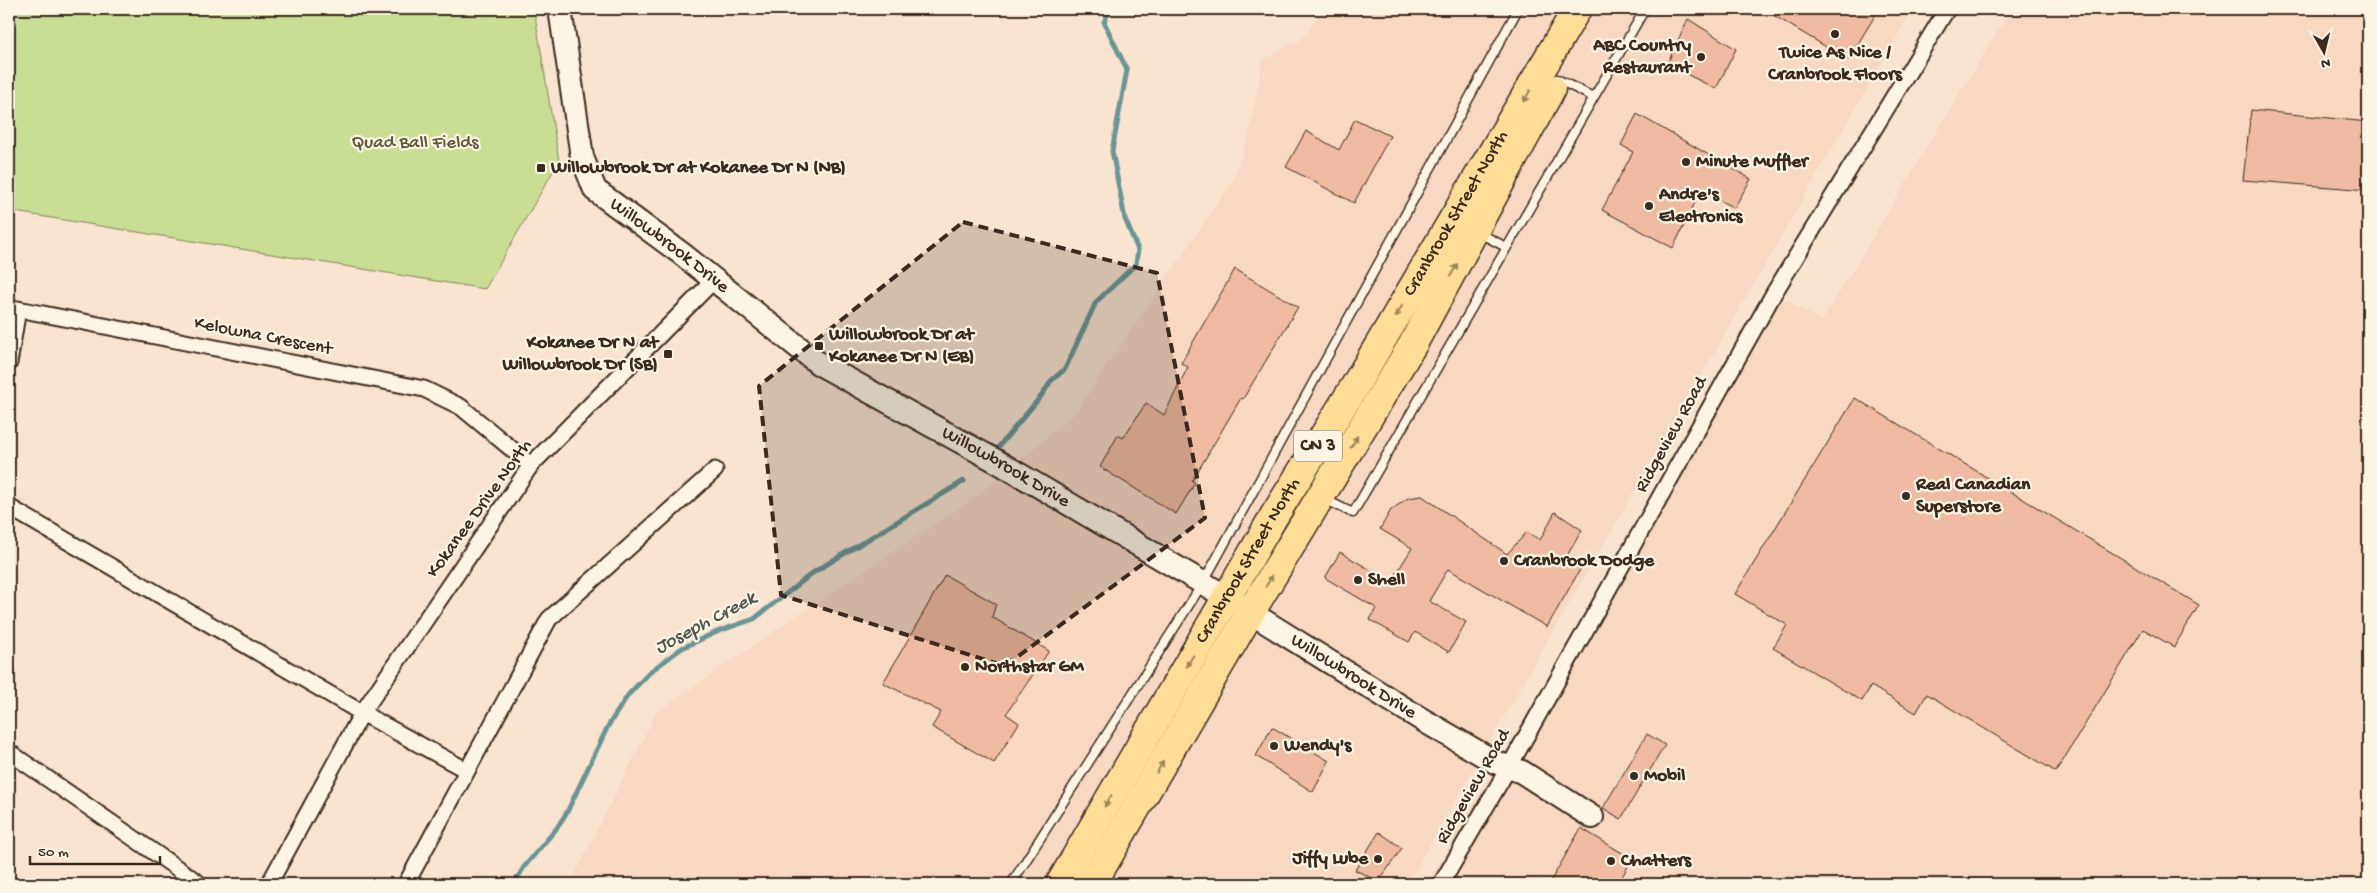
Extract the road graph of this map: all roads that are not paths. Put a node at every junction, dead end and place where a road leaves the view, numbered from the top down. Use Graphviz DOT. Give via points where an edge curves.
graph roads {
  1 [pos="560,9"];
  2 [pos="1518,9"];
  3 [pos="1578,9"];
  4 [pos="1598,9"];
  5 [pos="1645,9"];
  6 [pos="1947,9"];
  7 [pos="1557,78"];
  8 [pos="1593,97"];
  9 [pos="1476,231"];
  10 [pos="1506,247"];
  11 [pos="714,281"];
  12 [pos="9,363"];
  13 [pos="531,465"];
  14 [pos="715,470"];
  15 [pos="1320,497"];
  16 [pos="9,507"];
  17 [pos="1203,582"];
  18 [pos="1227,598"];
  19 [pos="1250,613"];
  20 [pos="362,713"];
  21 [pos="9,752"];
  22 [pos="1509,767"];
  23 [pos="466,770"];
  24 [pos="1592,816"];
  25 [pos="200,884"];
  26 [pos="269,884"];
  27 [pos="406,884"];
  28 [pos="1011,884"];
  29 [pos="1060,884"];
  30 [pos="1092,884"];
  31 [pos="1441,884"];
  1 -- 11 [label="street, Willowbrook Drive" via="582,157 595,190"];
  2 -- 17 [label="lane"];
  3 -- 18 [label="highway, Cranbrook Street North / CN 3, one-way"];
  4 -- 7 [label="highway, Cranbrook Street North / CN 3"];
  5 -- 8 [label="lane"];
  6 -- 22 [label="street, Ridgeview Road" via="1774,293"];
  7 -- 8 [label="lane"];
  7 -- 9 [label="highway, Cranbrook Street North / CN 3"];
  8 -- 10 [label="lane"];
  9 -- 10 [label="lane"];
  15 -- 9 [label="highway, Cranbrook Street North / CN 3, one-way" via="1414,344"];
  10 -- 15 [label="lane" via="1353,513"];
  11 -- 13 [label="street, Kokanee Drive North"];
  11 -- 17 [label="street, Willowbrook Drive" via="818,363 998,462"];
  12 -- 13 [label="street, Kelowna Crescent" via="18,309 44,314 424,389 461,407"];
  13 -- 20 [label="street, Kokanee Drive North"];
  14 -- 23 [label="street" via="549,619"];
  19 -- 15 [label="highway, Cranbrook Street North / CN 3, one-way"];
  16 -- 20 [label="street"];
  17 -- 18 [label="street, Willowbrook Drive"];
  17 -- 28 [label="lane"];
  18 -- 19 [label="street, Willowbrook Drive"];
  18 -- 29 [label="highway, Cranbrook Street North / CN 3, one-way"];
  19 -- 22 [label="street, Willowbrook Drive" via="1421,719"];
  30 -- 19 [label="highway, Cranbrook Street North / CN 3, one-way"];
  20 -- 23 [label="street"];
  20 -- 26 [label="street, Kokanee Drive North"];
  21 -- 25 [label="street"];
  22 -- 24 [label="street, Willowbrook Drive"];
  22 -- 31 [label="street, Ridgeview Road"];
  23 -- 27 [label="street"];
}
